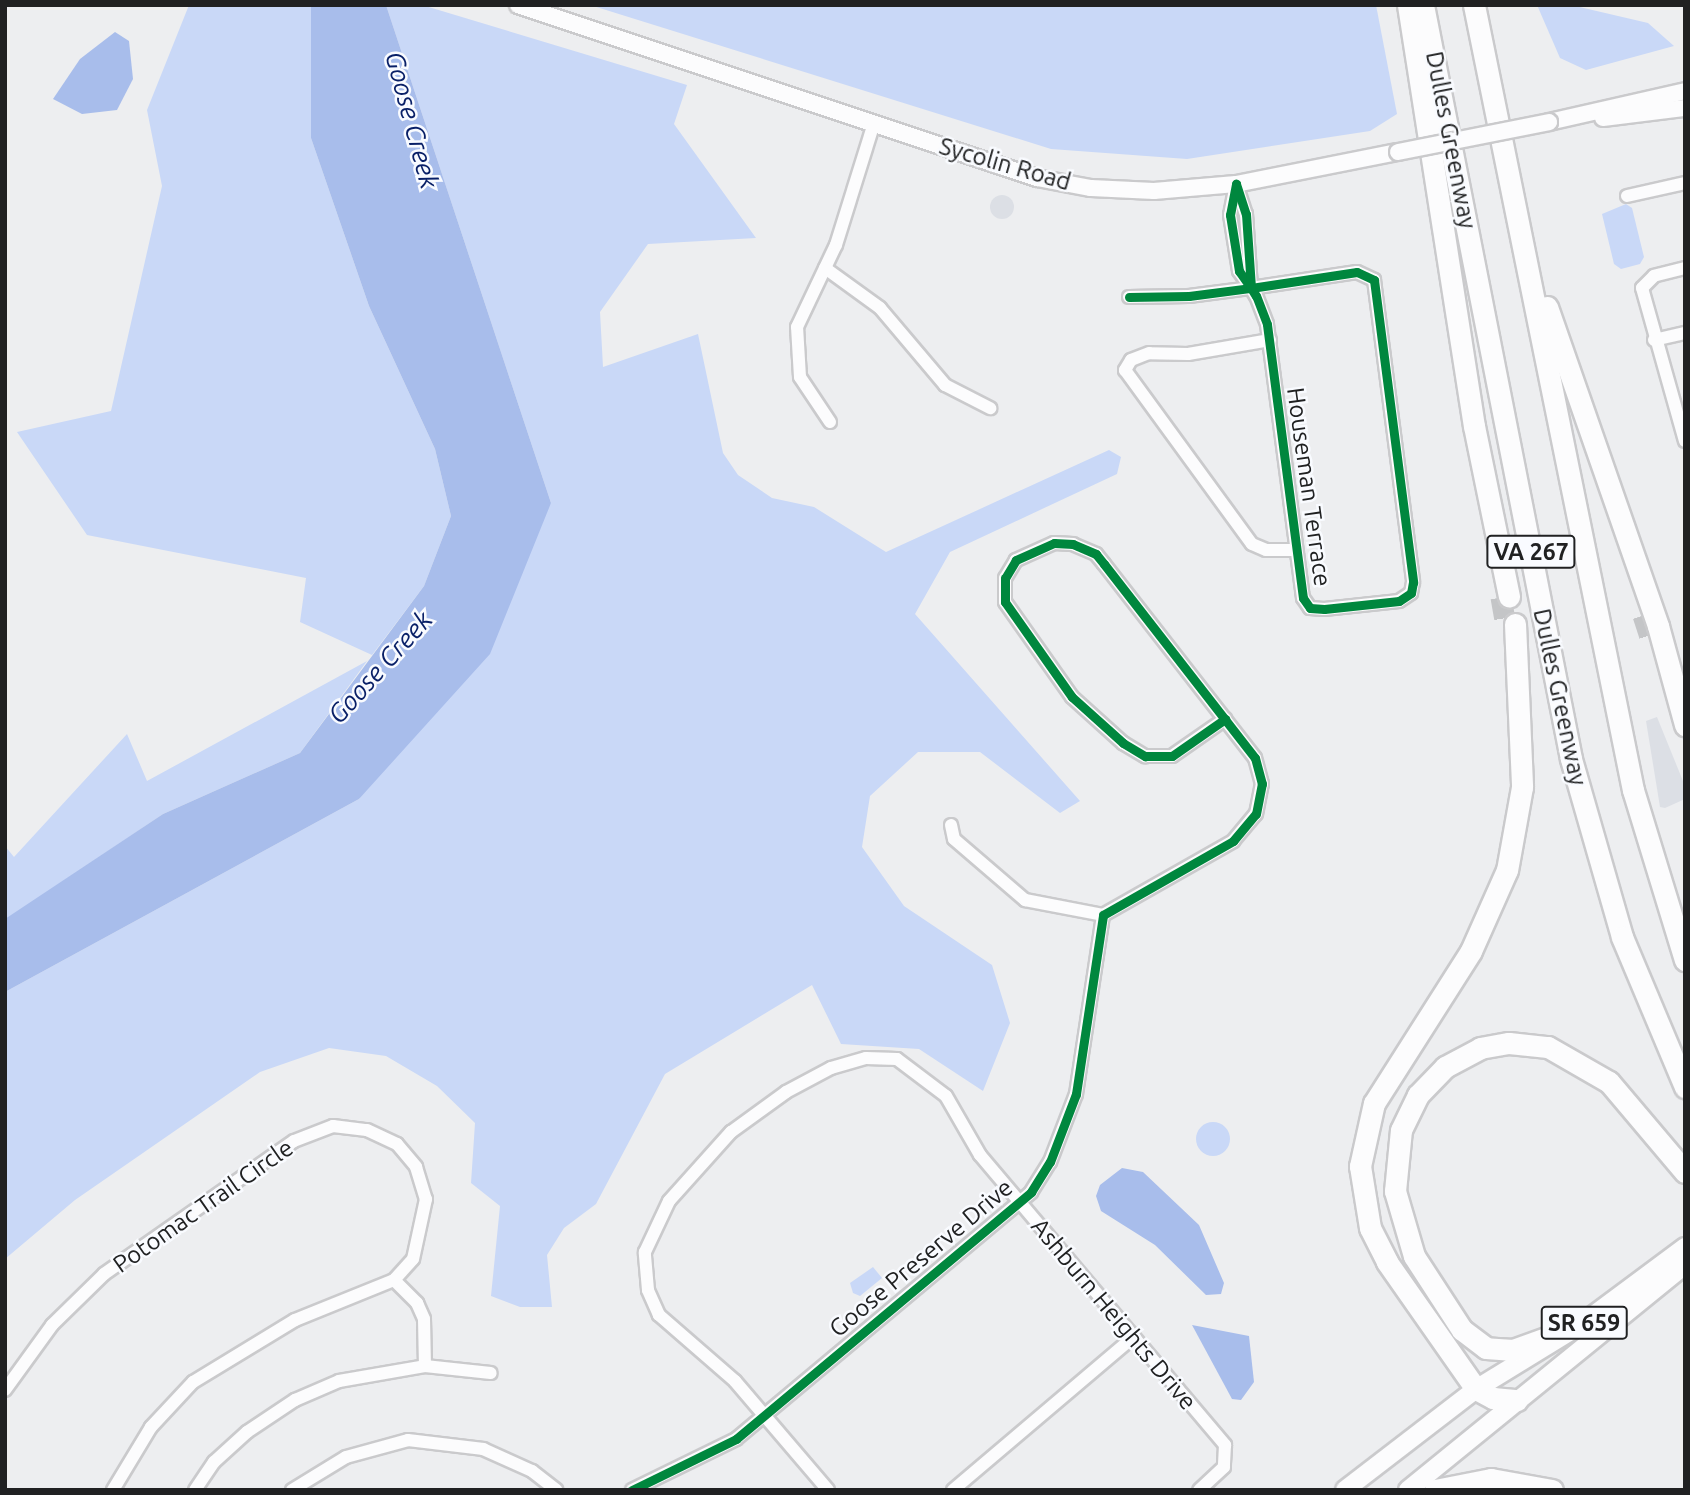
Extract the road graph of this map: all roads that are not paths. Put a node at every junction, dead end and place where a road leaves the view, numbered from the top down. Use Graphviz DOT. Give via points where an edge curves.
graph roads {
  1 [pos="519,5"];
  2 [pos="1408,5"];
  3 [pos="1423,5"];
  4 [pos="1474,5"];
  5 [pos="1685,91"];
  6 [pos="1685,108"];
  7 [pos="1549,122"];
  8 [pos="874,123"];
  9 [pos="1685,183"];
  10 [pos="1236,184"];
  11 [pos="1627,196"];
  12 [pos="1520,226"];
  13 [pos="825,268"];
  14 [pos="1685,268"];
  15 [pos="1251,288"];
  16 [pos="1129,297"];
  17 [pos="1685,333"];
  18 [pos="1270,340"];
  19 [pos="1654,340"];
  20 [pos="990,408"];
  21 [pos="830,422"];
  22 [pos="1685,442"];
  23 [pos="1296,550"];
  24 [pos="1645,591"];
  25 [pos="1505,596"];
  26 [pos="1643,615"];
  27 [pos="1511,625"];
  28 [pos="1652,643"];
  29 [pos="1674,686"];
  30 [pos="1225,719"];
  31 [pos="1685,725"];
  32 [pos="951,825"];
  33 [pos="1103,915"];
  34 [pos="1685,960"];
  35 [pos="1685,1087"];
  36 [pos="1685,1172"];
  37 [pos="1019,1202"];
  38 [pos="1685,1247"];
  39 [pos="1685,1265"];
  40 [pos="394,1280"];
  41 [pos="1579,1326"];
  42 [pos="1132,1338"];
  43 [pos="425,1366"];
  44 [pos="491,1373"];
  45 [pos="1476,1389"];
  46 [pos="5,1390"];
  47 [pos="1517,1400"];
  48 [pos="765,1415"];
  49 [pos="113,1490"];
  50 [pos="195,1490"];
  51 [pos="292,1490"];
  52 [pos="556,1490"];
  53 [pos="632,1490"];
  54 [pos="828,1490"];
  55 [pos="953,1490"];
  56 [pos="1199,1490"];
  57 [pos="1345,1490"];
  58 [pos="1408,1490"];
  59 [pos="1435,1490"];
  60 [pos="1552,1490"];
  1 -- 8 [label="main road, Sycolin Road"];
  2 -- 25 [label="highway"];
  3 -- 35 [label="highway, Dulles Greenway / VA 267" via="1571,759 1622,937"];
  4 -- 12 [label="highway, Dulles Greenway / VA 267"];
  5 -- 7 [label="main road, Sycolin Road"];
  6 -- 7 [label="main road, Sycolin Road"];
  7 -- 10 [label="main road, Sycolin Road, bridge"];
  8 -- 10 [label="main road, Sycolin Road" via="1037,178 1091,188 1154,191"];
  8 -- 13 [label="street"];
  9 -- 11 [label="street"];
  10 -- 15 [label="street, Houseman Terrace" via="1246,214"];
  12 -- 24 [label="highway"];
  12 -- 34 [label="highway, Dulles Greenway / VA 267" via="1633,790"];
  13 -- 20 [label="street" via="880,308 945,385"];
  13 -- 21 [label="street" via="799,318 795,351 807,394"];
  14 -- 19 [label="street" via="1644,283"];
  15 -- 16 [label="street"];
  15 -- 18 [label="street, Houseman Terrace"];
  15 -- 23 [label="street, Houseman Terrace" via="1357,272 1374,279 1379,290 1413,588 1399,601 1310,607 1303,598"];
  17 -- 19 [label="street"];
  18 -- 23 [label="street, Houseman Terrace"];
  18 -- 23 [label="street, Houseman Terrace" via="1188,354 1149,353 1127,363 1129,380 1252,544 1266,550"];
  19 -- 22 [label="street"];
  24 -- 26 [label="highway"];
  24 -- 29 [label="highway"];
  27 -- 45 [label="highway" via="1518,660 1522,787 1507,870 1471,951 1374,1103 1360,1166 1370,1228 1387,1262"];
  28 -- 29 [label="highway"];
  29 -- 31 [label="highway"];
  30 -- 30 [label="street" via="1096,554 1073,544 1054,543 1026,554 1009,569 1004,590 1014,617 1072,697 1134,750 1172,756"];
  30 -- 33 [label="street" via="1261,771 1256,814 1233,841"];
  32 -- 33 [label="street" via="954,839 1025,900"];
  33 -- 37 [label="street, Goose Preserve Drive" via="1069,1120 1050,1163"];
  36 -- 41 [label="highway" via="1609,1082 1548,1047 1509,1043 1480,1048 1445,1066 1418,1095 1401,1130 1395,1191 1414,1256 1462,1330 1478,1344 1506,1350"];
  37 -- 42 [label="street, Ashburn Heights Drive"];
  37 -- 48 [label="street, Goose Preserve Drive"];
  37 -- 48 [label="street, Ashburn Heights Drive" via="959,1125 946,1096 897,1059 866,1058 831,1068 786,1092 731,1132 660,1215 645,1252 646,1278 659,1315 727,1373"];
  38 -- 41 [label="main road, SR 659"];
  39 -- 47 [label="main road, SR 659"];
  40 -- 43 [label="street" via="417,1303 424,1319"];
  40 -- 46 [label="street, Potomac Trail Circle" via="413,1259 423,1227 426,1199 416,1167 397,1144 367,1130 332,1126 278,1152 104,1275 52,1325"];
  40 -- 49 [label="street" via="295,1320 193,1382 151,1427"];
  41 -- 45 [label="main road, SR 659"];
  42 -- 55 [label="street"];
  42 -- 56 [label="street, Ashburn Heights Drive" via="1225,1445 1224,1467"];
  43 -- 44 [label="street"];
  43 -- 50 [label="street" via="339,1381 295,1400 247,1432 214,1462"];
  45 -- 47 [label="highway" via="1493,1398"];
  45 -- 57 [label="main road, SR 659"];
  47 -- 58 [label="main road, SR 659"];
  48 -- 53 [label="street, Goose Preserve Drive" via="736,1439"];
  48 -- 54 [label="street, Ashburn Heights Drive"];
  51 -- 52 [label="street" via="346,1457 408,1440 483,1449 532,1471"];
  59 -- 60 [label="highway" via="1491,1479"];
}
